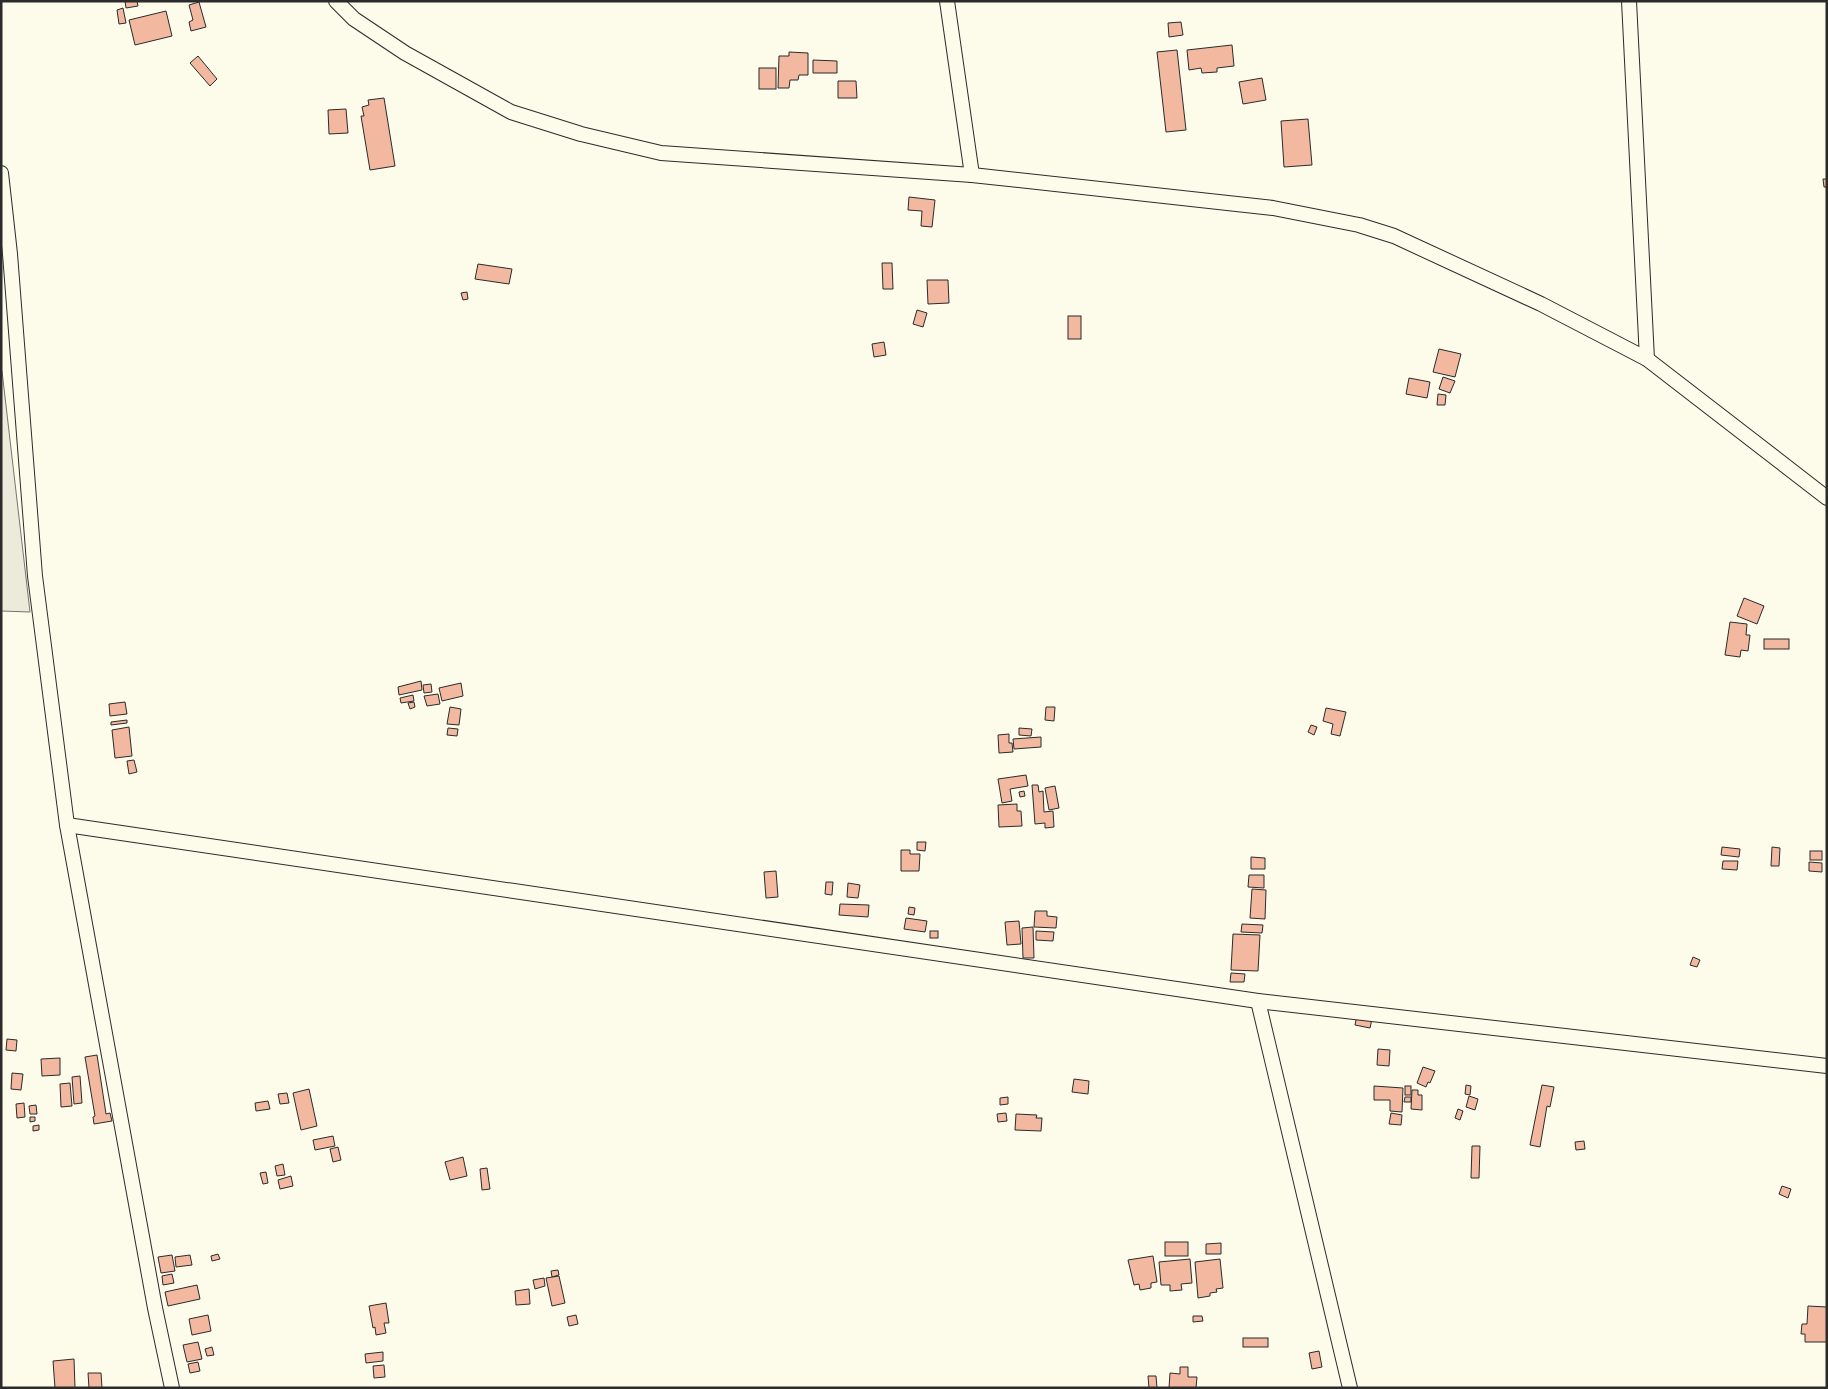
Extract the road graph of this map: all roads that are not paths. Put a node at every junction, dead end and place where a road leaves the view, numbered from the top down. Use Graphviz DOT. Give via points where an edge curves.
graph roads {
  1 [pos="336,1"];
  2 [pos="947,1"];
  3 [pos="1629,1"];
  4 [pos="1,173"];
  5 [pos="972,175"];
  6 [pos="1647,359"];
  7 [pos="1827,498"];
  8 [pos="67,825"];
  9 [pos="1258,1001"];
  10 [pos="1827,1066"];
  11 [pos="172,1388"];
  12 [pos="1350,1388"];
  1 -- 5 [label="street" via="354,19 478,95 511,112 581,134 661,153"];
  2 -- 5 [label="street"];
  3 -- 6 [label="street"];
  4 -- 8 [label="street" via="35,576"];
  5 -- 6 [label="street" via="1273,208 1359,226 1394,236 1436,254"];
  6 -- 7 [label="street"];
  8 -- 9 [label="street"];
  8 -- 11 [label="street"];
  9 -- 10 [label="street"];
  9 -- 12 [label="street"];
}
